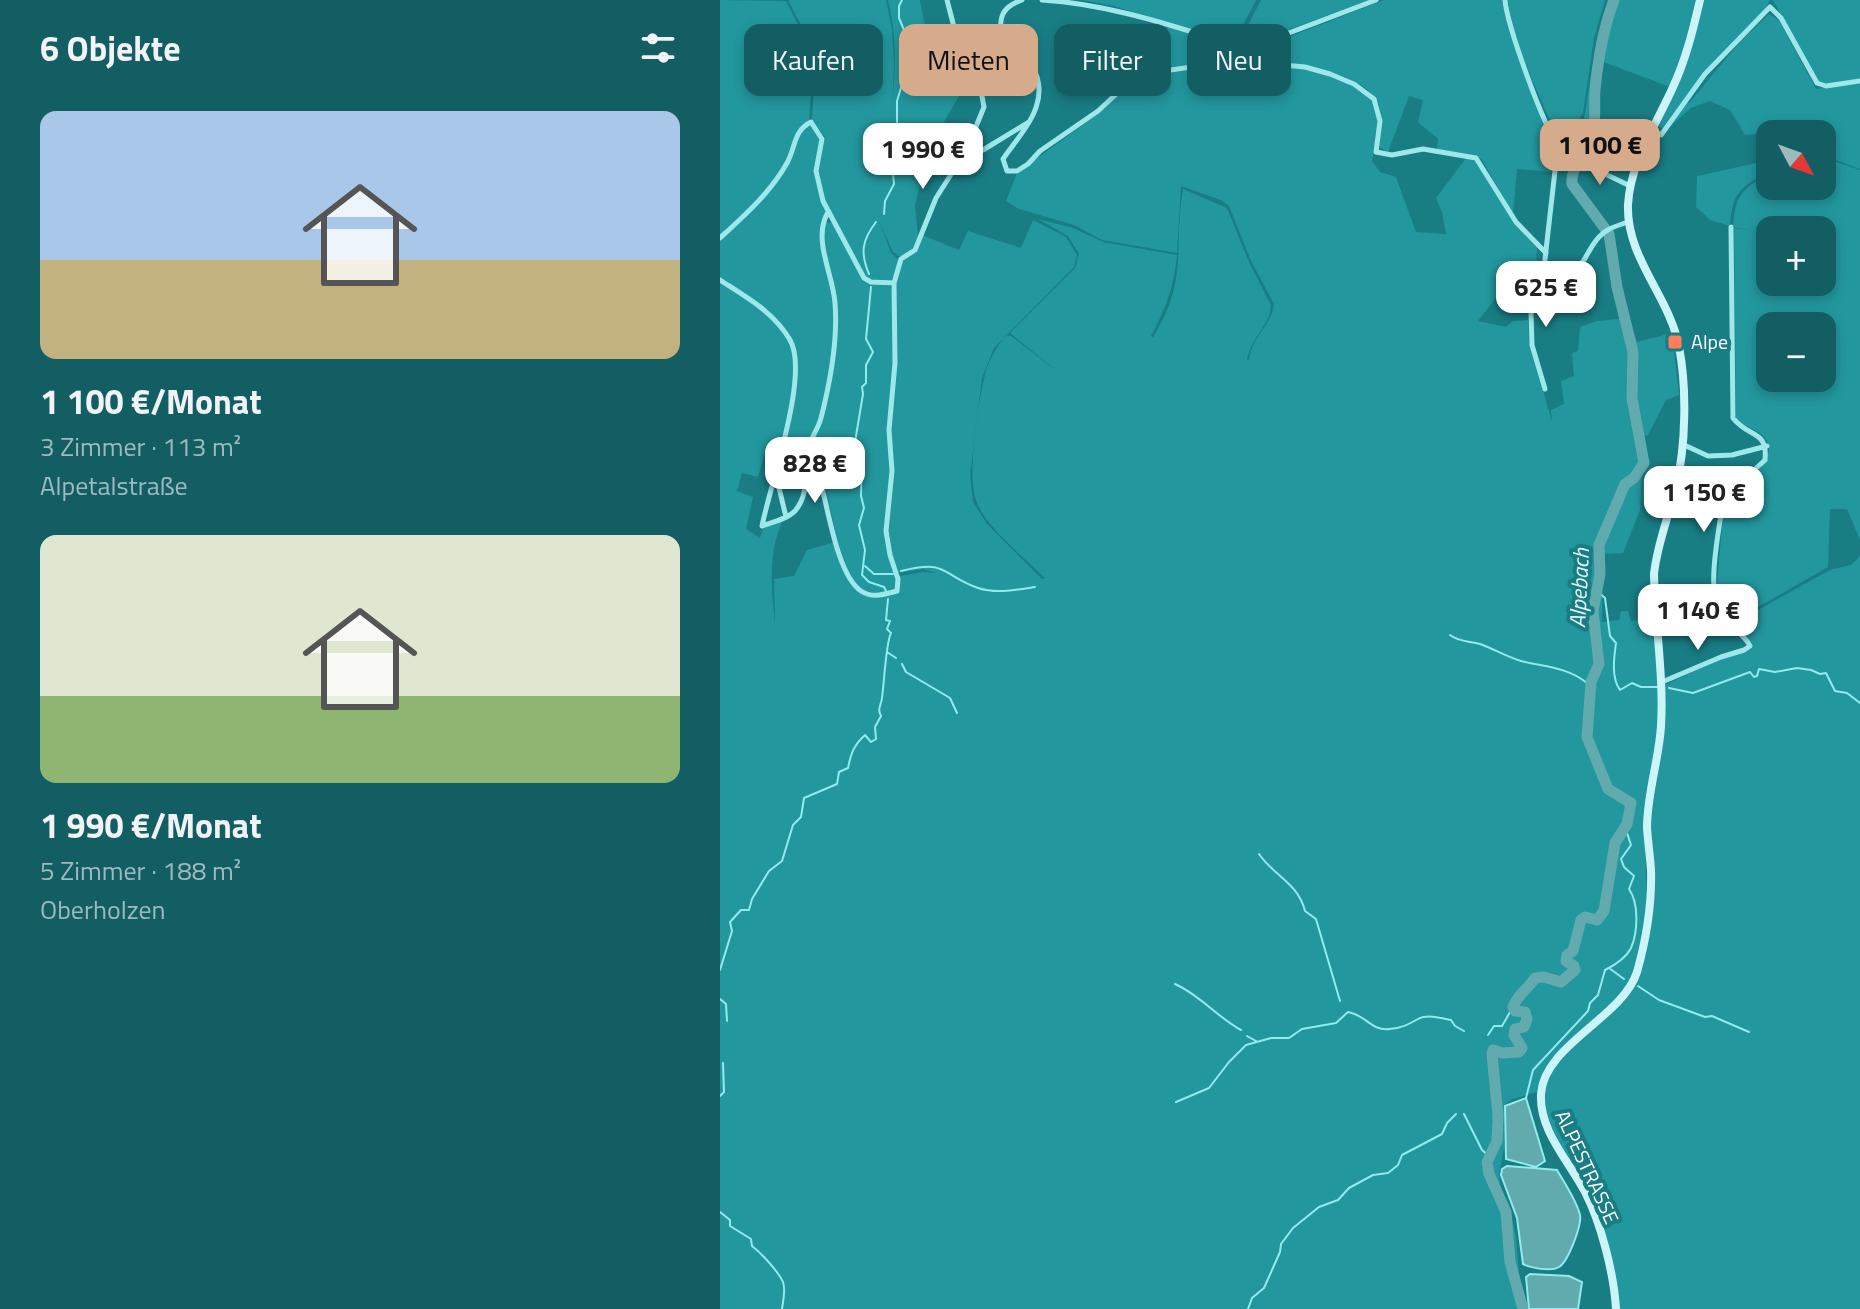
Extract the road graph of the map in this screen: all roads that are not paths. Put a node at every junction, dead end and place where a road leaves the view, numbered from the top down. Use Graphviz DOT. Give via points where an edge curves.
graph roads {
  1 [pos="947,0"];
  2 [pos="1022,0"];
  3 [pos="1042,0"];
  4 [pos="1376,0"];
  5 [pos="1505,0"];
  6 [pos="1700,0"];
  7 [pos="1187,31"];
  8 [pos="1291,32"];
  9 [pos="1291,66"];
  10 [pos="1187,68"];
  11 [pos="1860,81"];
  12 [pos="1030,121"];
  13 [pos="1653,130"];
  14 [pos="1558,144"];
  15 [pos="966,151"];
  16 [pos="1630,186"];
  17 [pos="828,213"];
  18 [pos="1628,222"];
  19 [pos="1731,227"];
  20 [pos="720,238"];
  21 [pos="1546,253"];
  22 [pos="1544,268"];
  23 [pos="720,280"];
  24 [pos="894,283"];
  25 [pos="1545,389"];
  26 [pos="1682,444"];
  27 [pos="1767,446"];
  28 [pos="810,472"];
  29 [pos="776,474"];
  30 [pos="786,517"];
  31 [pos="1661,683"];
  32 [pos="1616,1309"];
  1 -- 15 [label="street" via="984,107"];
  2 -- 12 [label="street" via="1009,4 1000,23 1004,37 1034,70 1040,102"];
  3 -- 7 [label="street" via="1114,9"];
  4 -- 8 [label="street"];
  5 -- 14 [label="street" via="1524,65"];
  6 -- 13 [label="main road" via="1684,61"];
  9 -- 21 [label="street" via="1330,74 1374,99 1380,121 1376,152 1392,155 1423,149 1476,158 1516,222"];
  10 -- 12 [label="street" via="1129,82 1028,164 1007,171 1003,159"];
  11 -- 13 [label="street" via="1817,83 1770,7 1705,74 1661,135"];
  12 -- 15 [label="street" via="983,150"];
  13 -- 16 [label="main road"];
  14 -- 16 [label="street"];
  14 -- 21 [label="street"];
  15 -- 24 [label="street" via="936,198 915,250 901,259"];
  16 -- 18 [label="main road"];
  17 -- 20 [label="street" via="816,171 822,139 811,122 795,138 788,162 758,202"];
  17 -- 24 [label="street" via="864,278"];
  17 -- 28 [label="street" via="821,236 833,283 835,337 821,421 807,450"];
  18 -- 22 [label="street" via="1606,231 1577,272 1562,277"];
  18 -- 26 [label="main road, ALPESTRASSE" via="1679,346"];
  19 -- 27 [label="street" via="1733,418"];
  21 -- 22 [label="street"];
  22 -- 25 [label="street" via="1531,314 1532,345"];
  23 -- 29 [label="street" via="758,304 792,343 794,397"];
  24 -- 28 [label="street" via="892,471 886,531 897,591 878,596 852,583 820,480"];
  26 -- 27 [label="street" via="1708,456"];
  26 -- 31 [label="main road, ALPESTRASSE" via="1654,574"];
  27 -- 31 [label="street" via="1765,460 1723,502 1715,577 1718,610 1750,646"];
  28 -- 30 [label="street" via="801,501"];
  29 -- 30 [label="street"];
  29 -- 30 [label="street" via="762,526"];
  31 -- 32 [label="main road, ALPESTRASSE" via="1660,735 1647,827 1647,924 1636,975 1627,991 1550,1068 1541,1092 1558,1151 1594,1211"];
}
